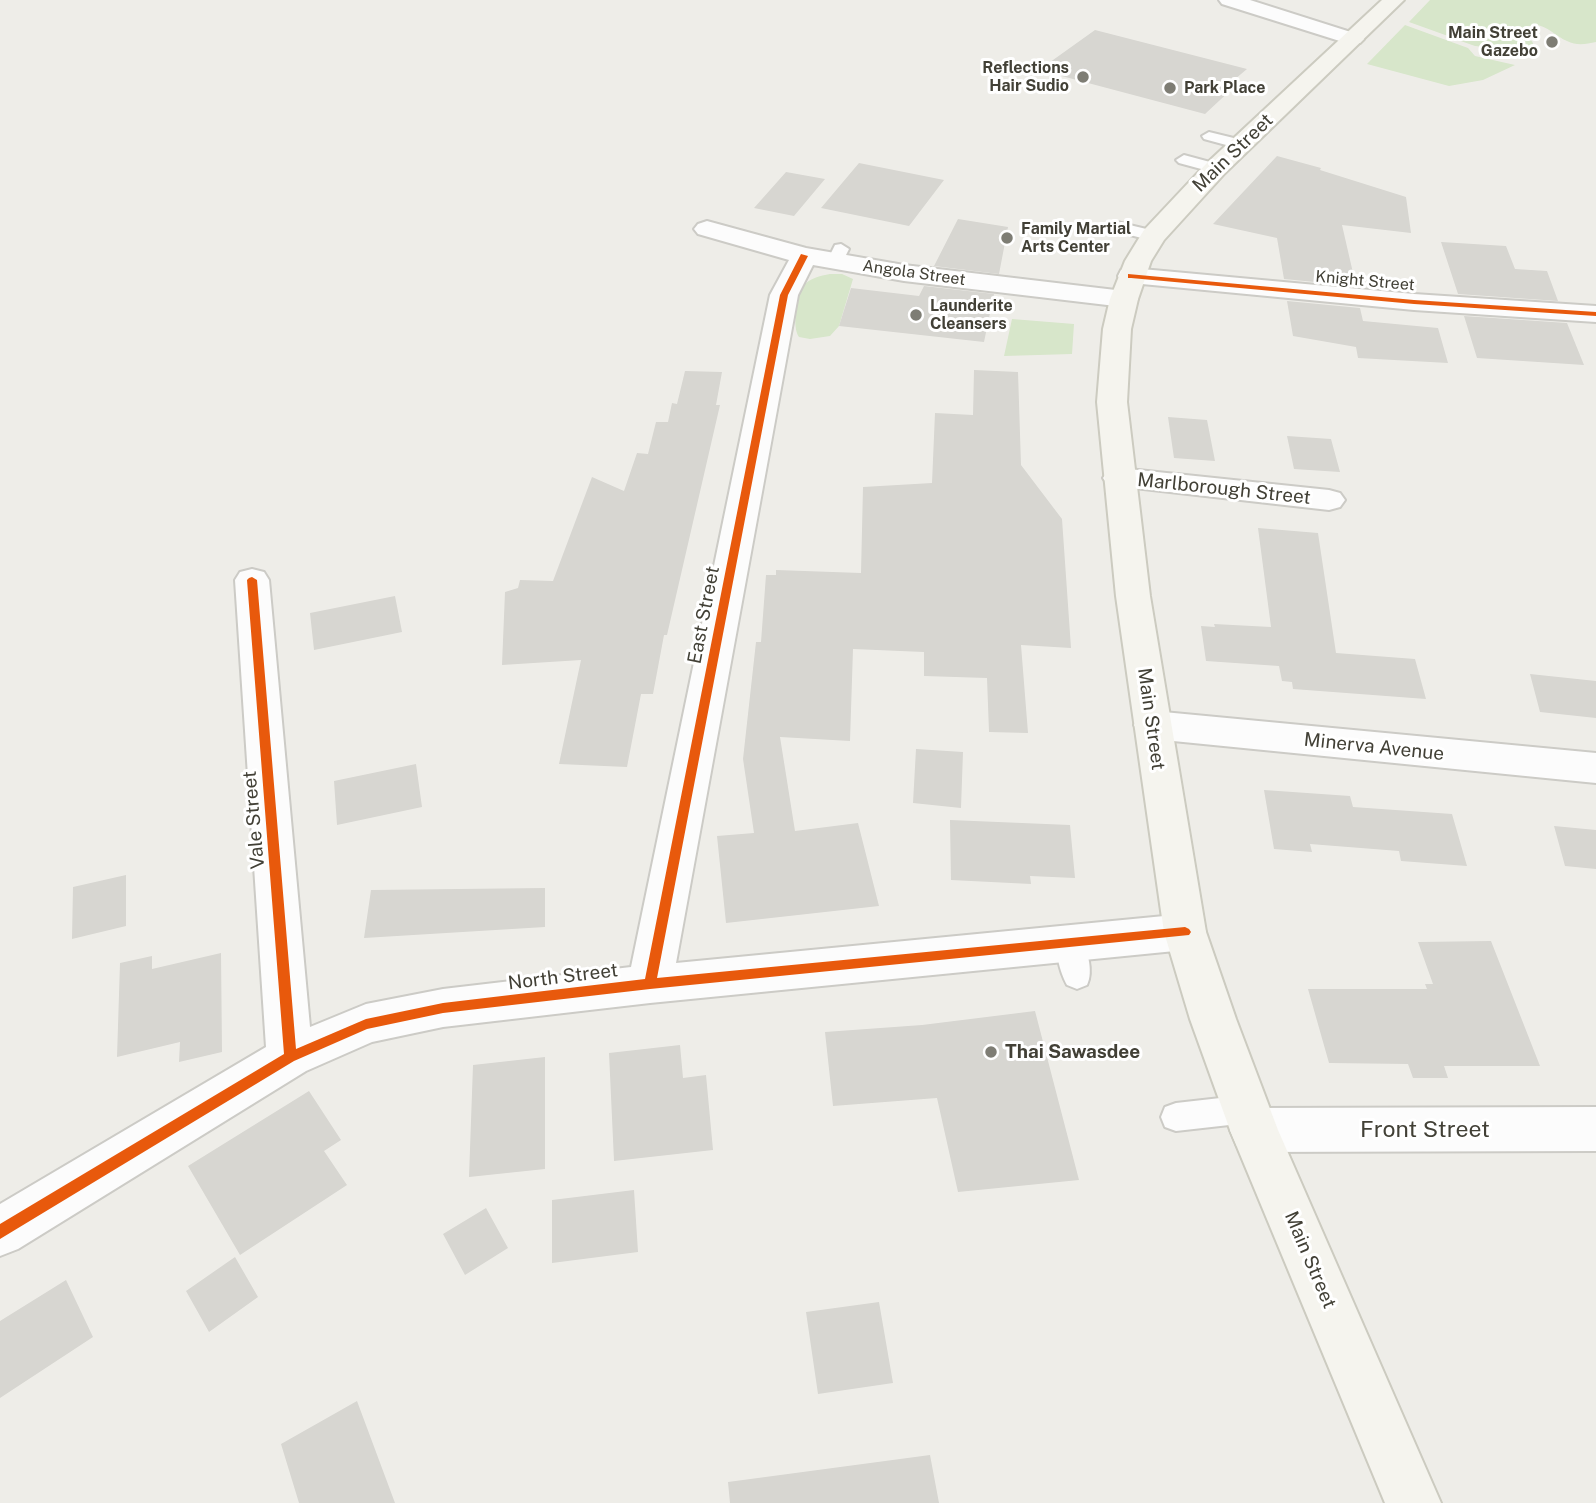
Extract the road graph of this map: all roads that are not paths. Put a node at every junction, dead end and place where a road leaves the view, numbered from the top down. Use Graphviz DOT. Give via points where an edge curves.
graph roads {
  1 [pos="1229,0"];
  2 [pos="1394,0"];
  3 [pos="1353,39"];
  4 [pos="1117,227"];
  5 [pos="707,229"];
  6 [pos="1153,236"];
  7 [pos="827,255"];
  8 [pos="1127,288"];
  9 [pos="1596,314"];
  10 [pos="1119,478"];
  11 [pos="1329,500"];
  12 [pos="252,580"];
  13 [pos="1153,725"];
  14 [pos="1596,768"];
  15 [pos="1185,932"];
  16 [pos="650,984"];
  17 [pos="290,1057"];
  18 [pos="1176,1116"];
  19 [pos="1251,1119"];
  20 [pos="1596,1129"];
  21 [pos="0,1232"];
  22 [pos="1413,1503"];
  1 -- 3 [label="street"];
  2 -- 3 [label="main road, Main Street"];
  3 -- 6 [label="main road, Main Street" via="1212,152"];
  4 -- 6 [label="lane"];
  5 -- 7 [label="street, Angola Street"];
  6 -- 8 [label="main road, Main Street"];
  7 -- 8 [label="street, Angola Street" via="1022,287"];
  7 -- 16 [label="street, East Street" via="785,295"];
  8 -- 9 [label="street, Knight Street"];
  8 -- 10 [label="main road, Main Street" via="1115,340 1112,402"];
  10 -- 11 [label="street, Marlborough Street"];
  10 -- 13 [label="main road, Main Street"];
  12 -- 17 [label="street, Vale Street"];
  13 -- 14 [label="street, Minerva Avenue"];
  13 -- 15 [label="main road, Main Street"];
  15 -- 16 [label="street, North Street" via="1074,960"];
  15 -- 19 [label="main road, Main Street"];
  16 -- 17 [label="street, North Street" via="398,1016 331,1037"];
  17 -- 21 [label="street, North Street"];
  18 -- 19 [label="lane"];
  19 -- 20 [label="street, Front Street"];
  19 -- 22 [label="main road, Main Street"];
}
